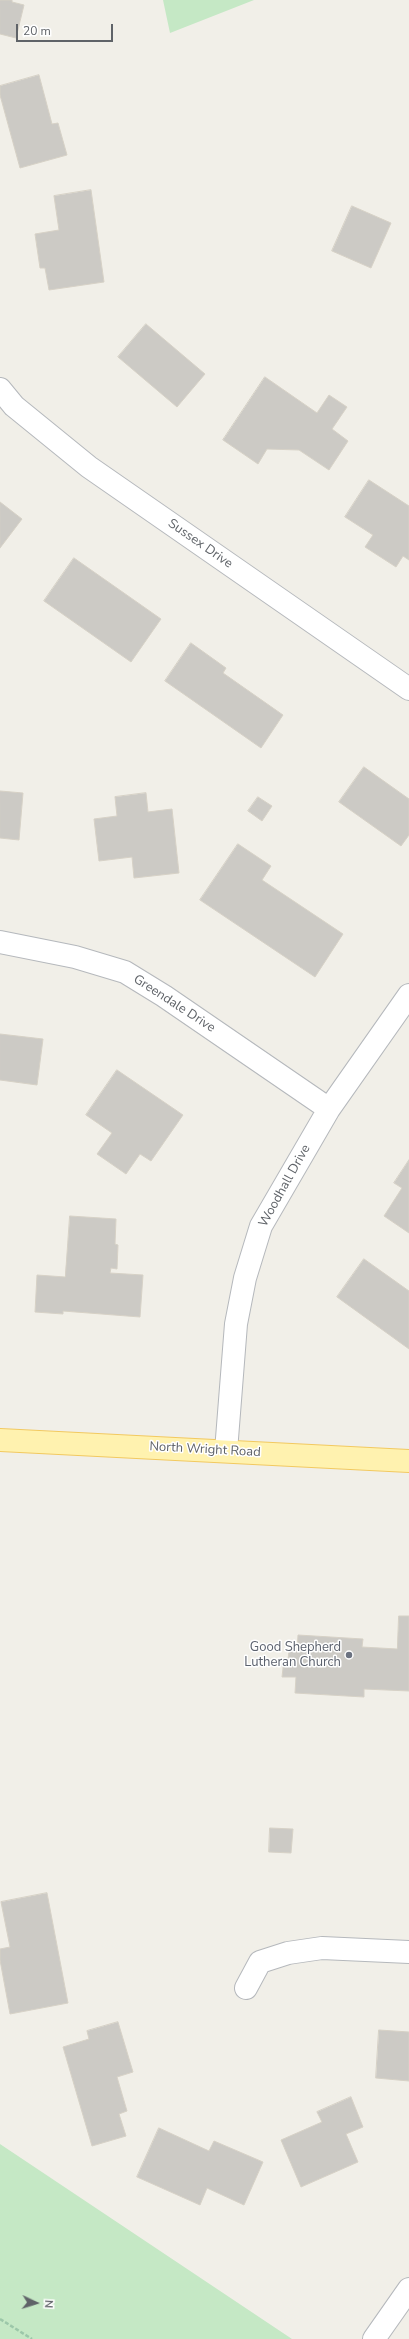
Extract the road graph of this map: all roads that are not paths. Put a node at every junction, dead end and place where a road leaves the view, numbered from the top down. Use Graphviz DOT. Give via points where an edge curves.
graph roads {
  1 [pos="0,389"];
  2 [pos="409,689"];
  3 [pos="0,942"];
  4 [pos="409,995"];
  5 [pos="329,1109"];
  6 [pos="0,1440"];
  7 [pos="226,1451"];
  8 [pos="409,1462"];
  9 [pos="409,1952"];
  10 [pos="246,1988"];
  11 [pos="409,2289"];
  12 [pos="374,2339"];
  1 -- 2 [label="street, Sussex Drive" via="14,406 89,467"];
  3 -- 5 [label="street, Greendale Drive" via="75,957 125,972"];
  4 -- 5 [label="street, Woodhall Drive"];
  5 -- 7 [label="street, Woodhall Drive" via="261,1226 245,1278 236,1324"];
  6 -- 7 [label="main road, North Wright Road"];
  7 -- 8 [label="main road, North Wright Road"];
  9 -- 10 [label="street" via="322,1948 288,1953 260,1962"];
  11 -- 12 [label="street"];
}
